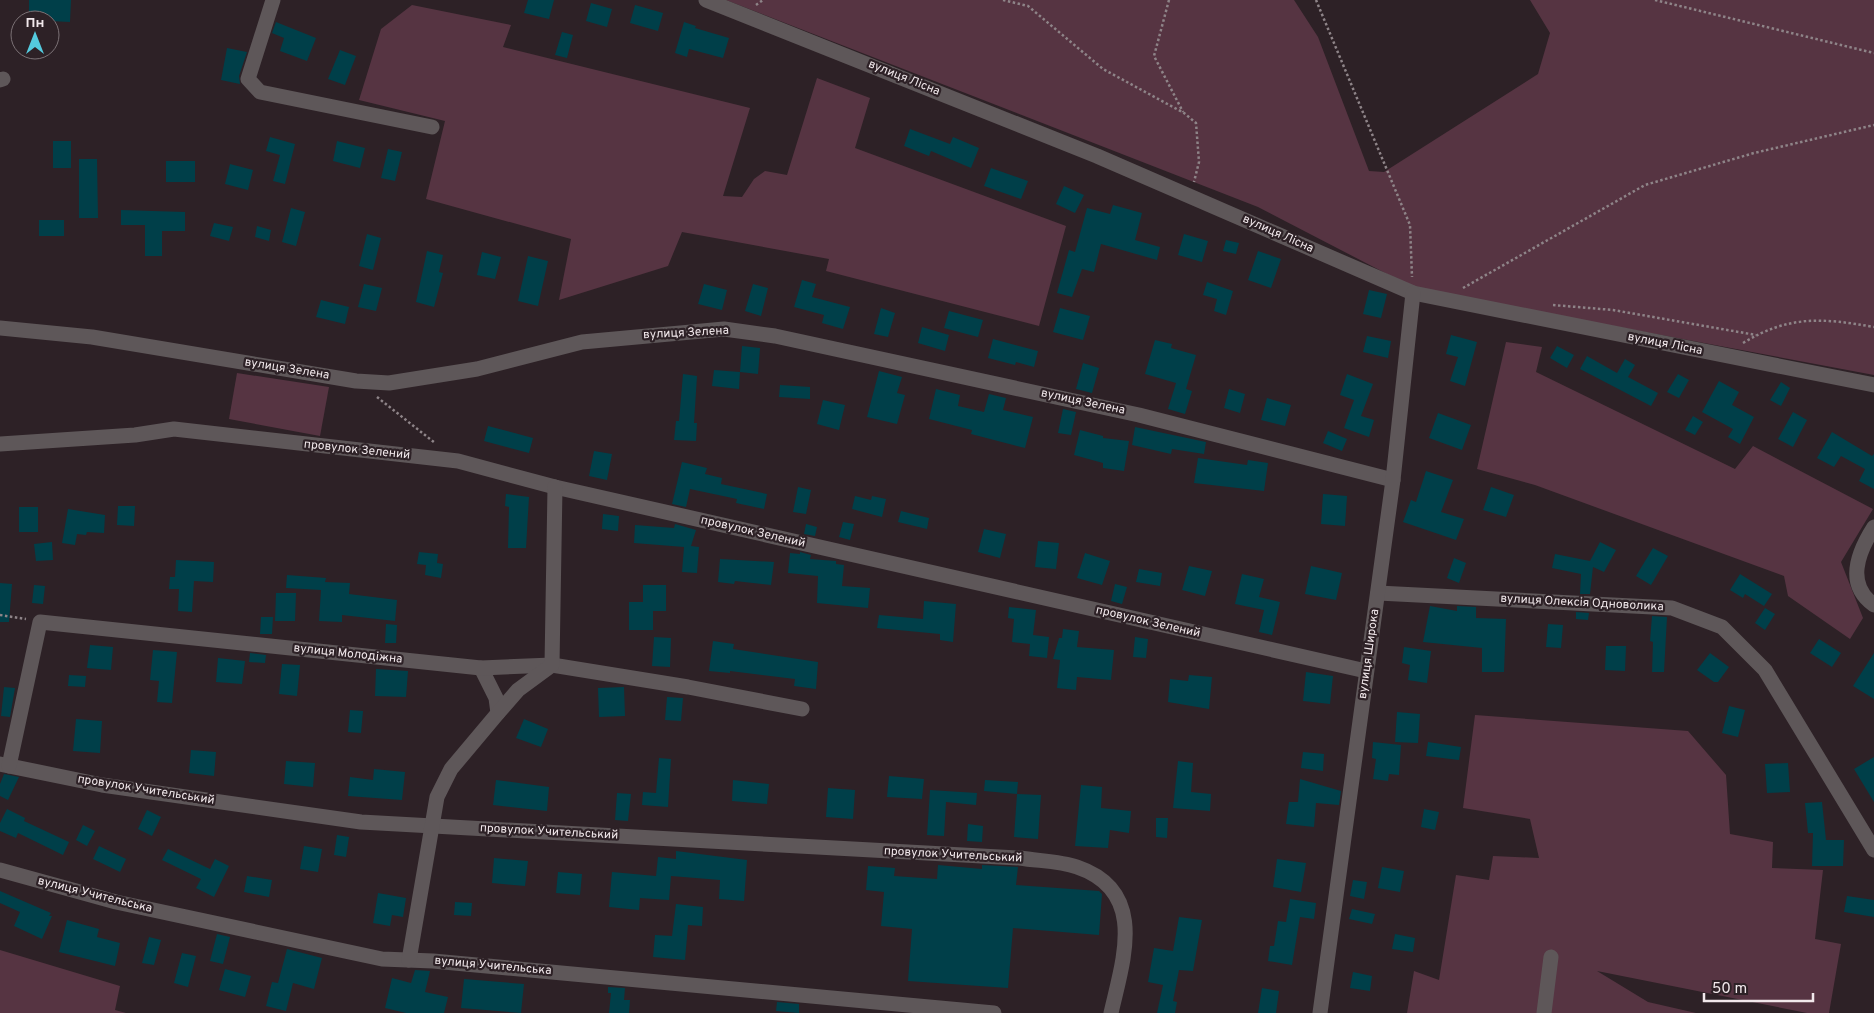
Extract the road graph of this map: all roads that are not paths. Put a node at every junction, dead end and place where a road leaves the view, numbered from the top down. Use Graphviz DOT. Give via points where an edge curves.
graph roads {
  1 [pos="273,0"];
  2 [pos="706,0"];
  3 [pos="432,127"];
  4 [pos="1413,294"];
  5 [pos="0,328"];
  6 [pos="1874,385"];
  7 [pos="0,444"];
  8 [pos="1393,480"];
  9 [pos="555,487"];
  10 [pos="1874,527"];
  11 [pos="1378,593"];
  12 [pos="1874,605"];
  13 [pos="552,665"];
  14 [pos="481,668"];
  15 [pos="1366,671"];
  16 [pos="802,709"];
  17 [pos="498,713"];
  18 [pos="4,765"];
  19 [pos="430,826"];
  20 [pos="1874,850"];
  21 [pos="0,870"];
  22 [pos="1551,957"];
  23 [pos="409,960"];
  24 [pos="994,1013"];
  25 [pos="1111,1013"];
  26 [pos="1320,1013"];
  27 [pos="1544,1013"];
  1 -- 3 [label="street" via="248,79 260,92"];
  2 -- 4 [label="street, вулиця Лісна" via="1087,152"];
  4 -- 6 [label="street, вулиця Лісна"];
  4 -- 8 [label="street, вулиця Широка"];
  5 -- 8 [label="street, вулиця Зелена" via="92,338 356,381 389,383 477,369 582,342 724,329 776,336 1139,415"];
  7 -- 9 [label="street, провулок Зелений" via="135,435 174,429 458,461"];
  8 -- 11 [label="street, вулиця Широка"];
  9 -- 13 [label="street"];
  9 -- 15 [label="street, провулок Зелений"];
  10 -- 12 [label="street" via="1862,547 1855,570 1865,598"];
  11 -- 15 [label="street, вулиця Широка"];
  11 -- 20 [label="street, вулиця Олексія Одноволика" via="1672,608 1722,627 1766,670"];
  13 -- 14 [label="street, вулиця Молодіжна"];
  13 -- 16 [label="street, вулиця Молодіжна"];
  13 -- 17 [label="street" via="518,690"];
  14 -- 17 [label="street" via="496,698"];
  14 -- 18 [label="street, вулиця Молодіжна" via="40,622"];
  15 -- 26 [label="street, вулиця Широка"];
  17 -- 19 [label="street" via="451,769 437,797"];
  18 -- 19 [label="street, провулок Учительський" via="102,785 361,822"];
  19 -- 23 [label="street"];
  19 -- 25 [label="street, провулок Учительський" via="1020,858 1077,867 1098,878 1122,906 1126,946"];
  21 -- 23 [label="street, вулиця Учительська" via="116,902 382,959"];
  22 -- 27 [label="street"];
  23 -- 24 [label="street, вулиця Учительська"];
}
